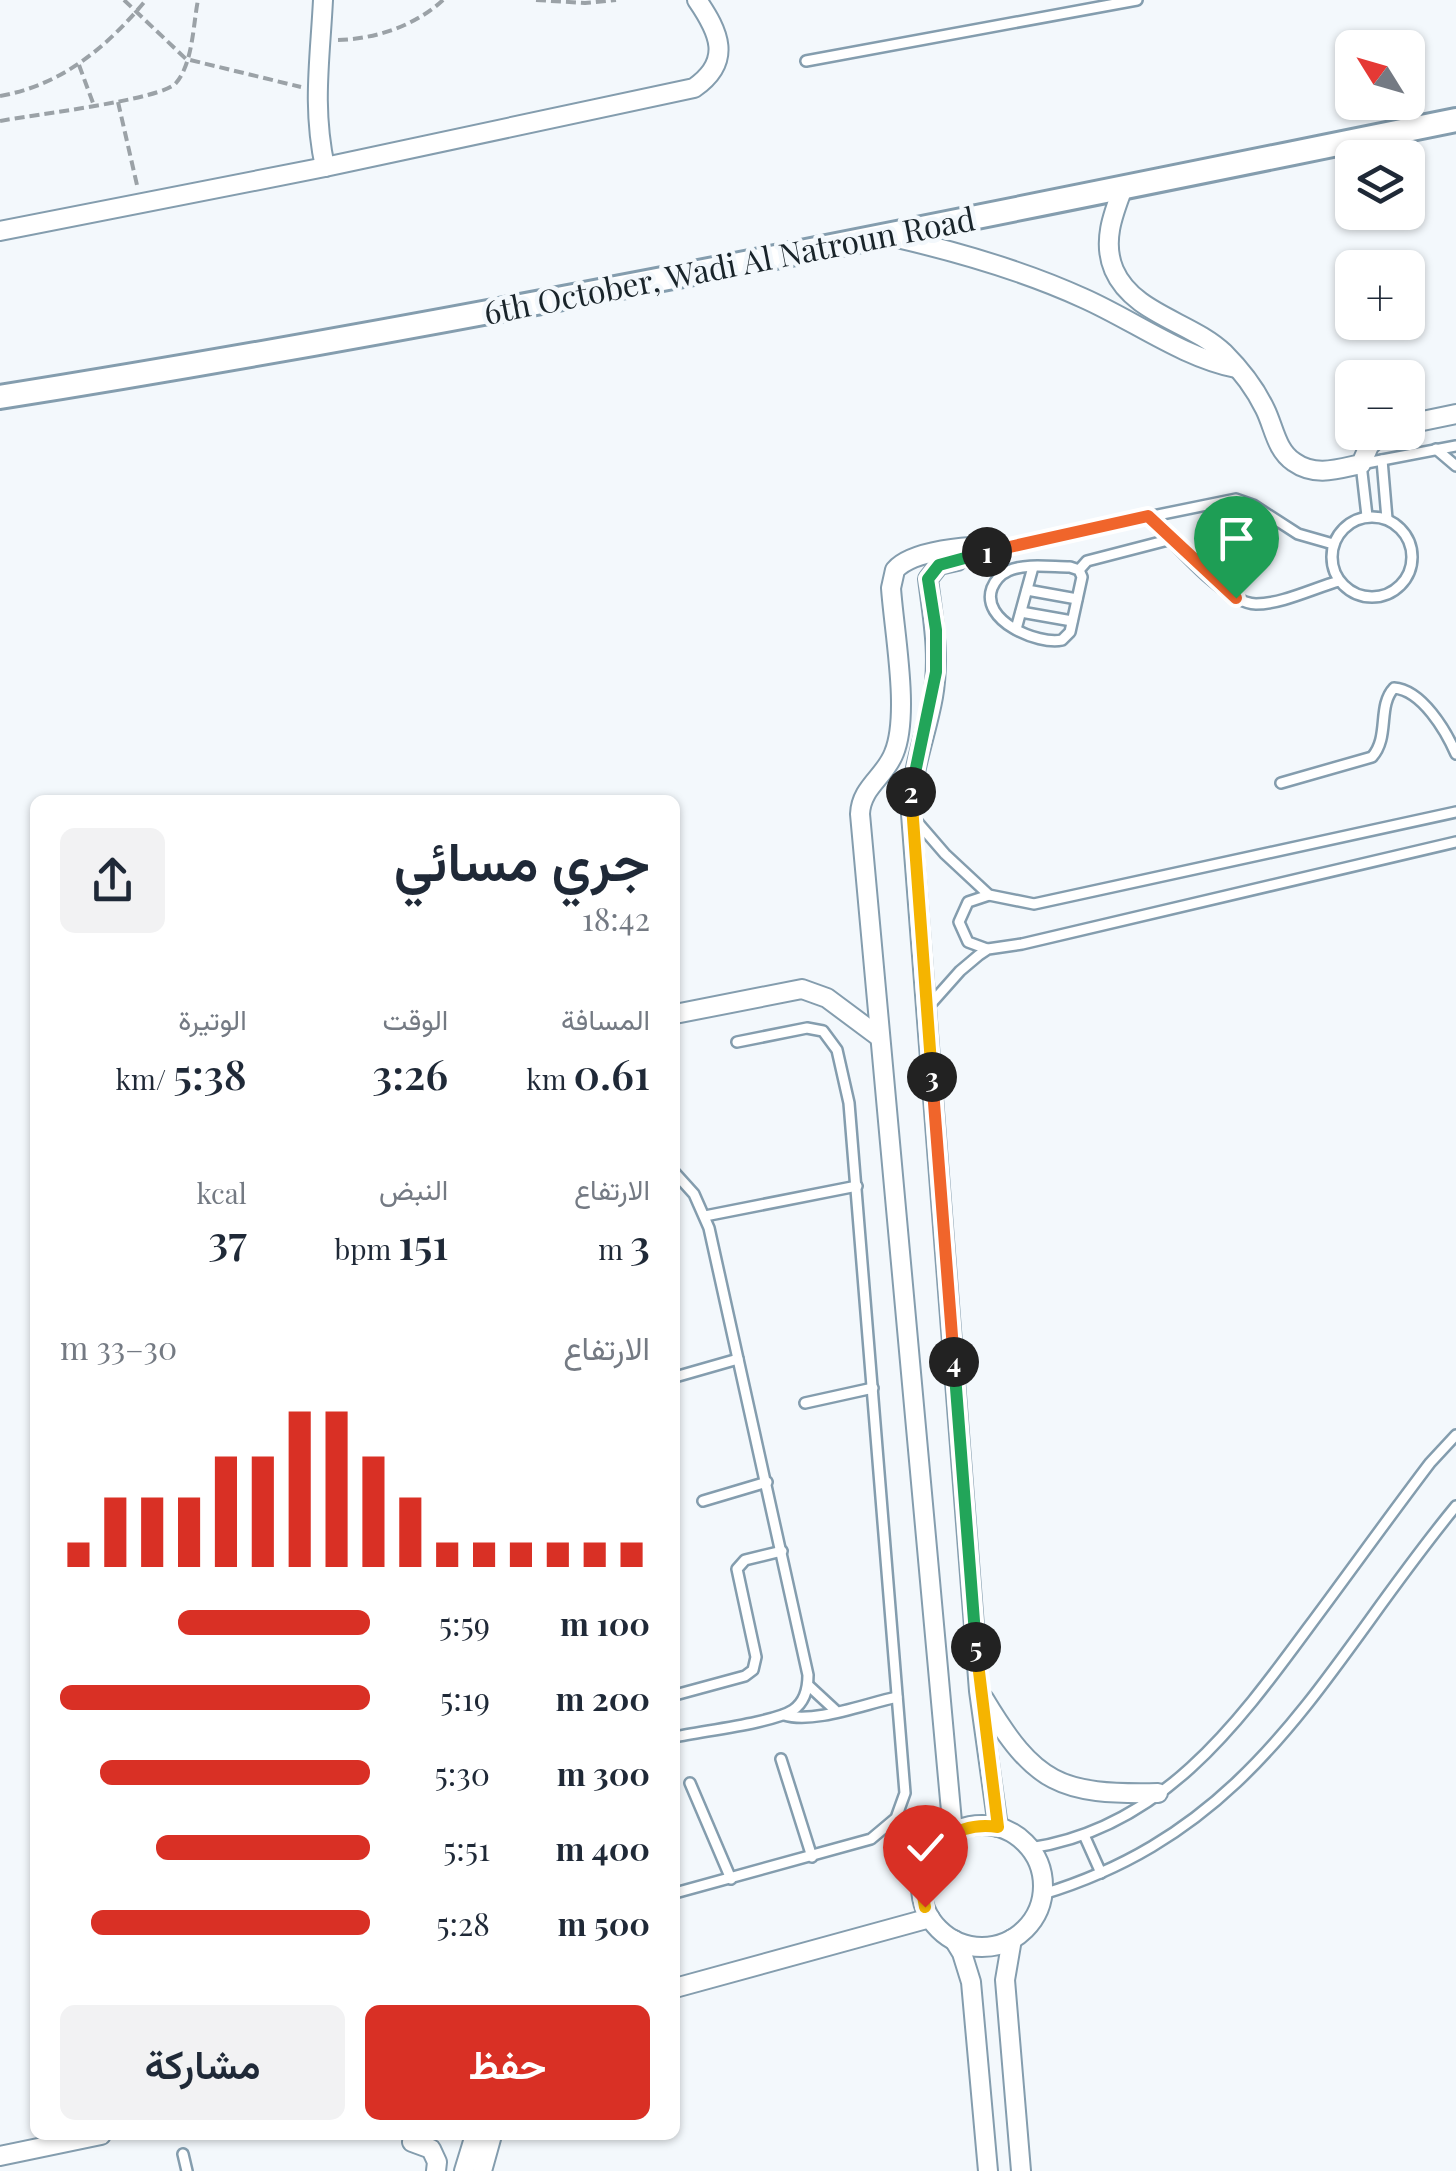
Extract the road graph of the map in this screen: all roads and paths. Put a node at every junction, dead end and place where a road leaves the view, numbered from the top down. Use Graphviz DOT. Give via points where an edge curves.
graph roads {
  1 [pos="124,0"];
  2 [pos="146,0"];
  3 [pos="198,0"];
  4 [pos="323,0"];
  5 [pos="443,0"];
  6 [pos="536,0"];
  7 [pos="616,0"];
  8 [pos="696,0"];
  9 [pos="1137,0"];
  10 [pos="1105,3"];
  11 [pos="138,10"];
  12 [pos="321,37"];
  13 [pos="186,59"];
  14 [pos="806,62"];
  15 [pos="79,65"];
  16 [pos="315,90"];
  17 [pos="0,96"];
  18 [pos="118,102"];
  19 [pos="94,104"];
  20 [pos="1456,120"];
  21 [pos="0,121"];
  22 [pos="326,167"];
  23 [pos="1122,188"];
  24 [pos="141,203"];
  25 [pos="0,230"];
  26 [pos="882,235"];
  27 [pos="1237,368"];
  28 [pos="0,396"];
  29 [pos="1456,414"];
  30 [pos="1425,420"];
  31 [pos="1456,446"];
  32 [pos="1436,449"];
  33 [pos="1367,450"];
  34 [pos="1382,460"];
  35 [pos="1361,464"];
  36 [pos="1456,466"];
  37 [pos="1148,516"];
  38 [pos="1367,516"];
  39 [pos="1387,519"];
  40 [pos="1172,539"];
  41 [pos="1333,544"];
  42 [pos="996,548"];
  43 [pos="900,563"];
  44 [pos="1033,567"];
  45 [pos="1079,570"];
  46 [pos="928,579"];
  47 [pos="1338,581"];
  48 [pos="1026,590"];
  49 [pos="1077,599"];
  50 [pos="1021,612"];
  51 [pos="1072,621"];
  52 [pos="1016,629"];
  53 [pos="1456,754"];
  54 [pos="884,770"];
  55 [pos="913,775"];
  56 [pos="1281,782"];
  57 [pos="1456,812"];
  58 [pos="911,814"];
  59 [pos="1456,842"];
  60 [pos="989,894"];
  61 [pos="988,949"];
  62 [pos="926,1009"];
  63 [pos="680,1013"];
  64 [pos="878,1036"];
  65 [pos="737,1042"];
  66 [pos="680,1179"];
  67 [pos="857,1186"];
  68 [pos="705,1216"];
  69 [pos="738,1359"];
  70 [pos="680,1376"];
  71 [pos="873,1388"];
  72 [pos="805,1403"];
  73 [pos="1456,1435"];
  74 [pos="766,1482"];
  75 [pos="703,1501"];
  76 [pos="1456,1506"];
  77 [pos="782,1551"];
  78 [pos="808,1685"];
  79 [pos="980,1691"];
  80 [pos="680,1694"];
  81 [pos="898,1697"];
  82 [pos="836,1710"];
  83 [pos="784,1715"];
  84 [pos="680,1735"];
  85 [pos="781,1759"];
  86 [pos="690,1783"];
  87 [pos="1158,1792"];
  88 [pos="998,1827"];
  89 [pos="953,1833"];
  90 [pos="1084,1835"];
  91 [pos="1030,1848"];
  92 [pos="812,1857"];
  93 [pos="1100,1873"];
  94 [pos="731,1879"];
  95 [pos="680,1893"];
  96 [pos="1043,1894"];
  97 [pos="930,1918"];
  98 [pos="954,1940"];
  99 [pos="1012,1940"];
  100 [pos="680,1987"];
  101 [pos="77,2140"];
  102 [pos="473,2140"];
  103 [pos="491,2140"];
  104 [pos="412,2142"];
  105 [pos="184,2154"];
  106 [pos="0,2156"];
  107 [pos="187,2171"];
  108 [pos="436,2171"];
  109 [pos="464,2171"];
  110 [pos="482,2171"];
  111 [pos="988,2171"];
  112 [pos="1021,2171"];
  1 -- 11 [label="path"];
  2 -- 11 [label="path"];
  3 -- 13 [label="path"];
  4 -- 12 [label="street"];
  5 -- 12 [label="path" via="385,32"];
  6 -- 7 [label="path"];
  8 -- 22 [label="street" via="719,43 713,70 694,88"];
  9 -- 10 [label="lane"];
  10 -- 14 [label="lane"];
  11 -- 13 [label="path"];
  11 -- 15 [label="path"];
  12 -- 16 [label="street"];
  13 -- 16 [label="path"];
  13 -- 18 [label="path" via="170,89"];
  15 -- 17 [label="path"];
  15 -- 19 [label="path"];
  16 -- 22 [label="street"];
  18 -- 19 [label="path"];
  18 -- 24 [label="path"];
  19 -- 21 [label="path"];
  20 -- 23 [label="street, 6th October, Wadi Al Natroun Road"];
  22 -- 24 [label="street"];
  23 -- 26 [label="street, 6th October, Wadi Al Natroun Road"];
  23 -- 27 [label="street" via="1109,251 1124,286 1218,347"];
  24 -- 25 [label="street"];
  26 -- 27 [label="street" via="1026,275 1210,362"];
  26 -- 28 [label="street, 6th October, Wadi Al Natroun Road"];
  27 -- 35 [label="street" via="1298,465 1320,471"];
  29 -- 30 [label="street"];
  31 -- 32 [label="lane"];
  32 -- 34 [label="lane"];
  32 -- 36 [label="lane"];
  33 -- 35 [label="street"];
  34 -- 35 [label="lane"];
  34 -- 39 [label="lane"];
  35 -- 38 [label="lane"];
  37 -- 40 [label="lane"];
  37 -- 41 [label="lane" via="1236,499 1298,534"];
  37 -- 42 [label="lane"];
  38 -- 39 [label="lane"];
  38 -- 41 [label="lane" via="1350,522"];
  39 -- 47 [label="lane" via="1401,528 1412,550 1402,584 1370,598"];
  40 -- 45 [label="lane" via="1087,561"];
  40 -- 47 [label="lane" via="1244,602"];
  41 -- 47 [label="lane"];
  42 -- 43 [label="street" via="976,546"];
  42 -- 46 [label="street" via="939,565"];
  43 -- 46 [label="street"];
  43 -- 54 [label="street" via="891,588 901,720"];
  44 -- 45 [label="lane"];
  44 -- 48 [label="lane"];
  44 -- 52 [label="lane" via="1010,570 992,588 994,612"];
  45 -- 49 [label="lane"];
  46 -- 55 [label="street" via="936,672"];
  48 -- 49 [label="lane"];
  48 -- 50 [label="lane"];
  49 -- 51 [label="lane"];
  50 -- 51 [label="lane"];
  50 -- 52 [label="lane"];
  51 -- 52 [label="lane" via="1057,642"];
  53 -- 56 [label="lane" via="1430,712 1394,688 1372,757"];
  54 -- 55 [label="street"];
  54 -- 64 [label="street" via="863,795 860,814"];
  55 -- 58 [label="street"];
  57 -- 60 [label="lane" via="1048,903"];
  58 -- 60 [label="lane"];
  58 -- 62 [label="street"];
  59 -- 61 [label="lane"];
  60 -- 61 [label="lane" via="968,902 960,922 968,942"];
  61 -- 62 [label="lane"];
  62 -- 79 [label="street"];
  63 -- 64 [label="street" via="802,990 827,998"];
  64 -- 89 [label="street"];
  65 -- 67 [label="lane" via="807,1028 829,1036 849,1103"];
  66 -- 68 [label="lane"];
  67 -- 68 [label="lane"];
  67 -- 71 [label="lane"];
  68 -- 69 [label="lane"];
  69 -- 70 [label="lane"];
  69 -- 74 [label="lane"];
  71 -- 72 [label="lane"];
  71 -- 81 [label="lane"];
  73 -- 87 [label="lane" via="1233,1728"];
  74 -- 75 [label="lane"];
  74 -- 77 [label="lane"];
  76 -- 93 [label="lane" via="1315,1696 1247,1774 1178,1830"];
  77 -- 78 [label="lane"];
  77 -- 80 [label="lane" via="745,1560 737,1569 753,1670"];
  78 -- 82 [label="lane"];
  78 -- 83 [label="lane" via="800,1704"];
  79 -- 87 [label="street" via="1018,1751 1046,1775 1098,1793"];
  79 -- 88 [label="street"];
  81 -- 82 [label="lane"];
  81 -- 92 [label="lane" via="905,1793 896,1818 871,1839"];
  82 -- 83 [label="lane" via="816,1718"];
  83 -- 84 [label="lane"];
  85 -- 92 [label="lane"];
  86 -- 94 [label="lane"];
  87 -- 90 [label="lane"];
  88 -- 89 [label="street"];
  88 -- 91 [label="street"];
  89 -- 97 [label="street" via="923,1872"];
  90 -- 91 [label="lane"];
  90 -- 93 [label="lane"];
  91 -- 96 [label="street"];
  92 -- 94 [label="lane"];
  93 -- 96 [label="lane"];
  94 -- 95 [label="lane"];
  96 -- 99 [label="street" via="1036,1916"];
  97 -- 98 [label="street"];
  97 -- 100 [label="street"];
  98 -- 99 [label="street" via="983,1947"];
  98 -- 111 [label="street" via="971,1982"];
  99 -- 112 [label="street" via="1005,1980"];
  101 -- 106 [label="street"];
  102 -- 109 [label="street"];
  103 -- 110 [label="street"];
  104 -- 108 [label="street" via="432,2149"];
  105 -- 107 [label="lane"];
}
